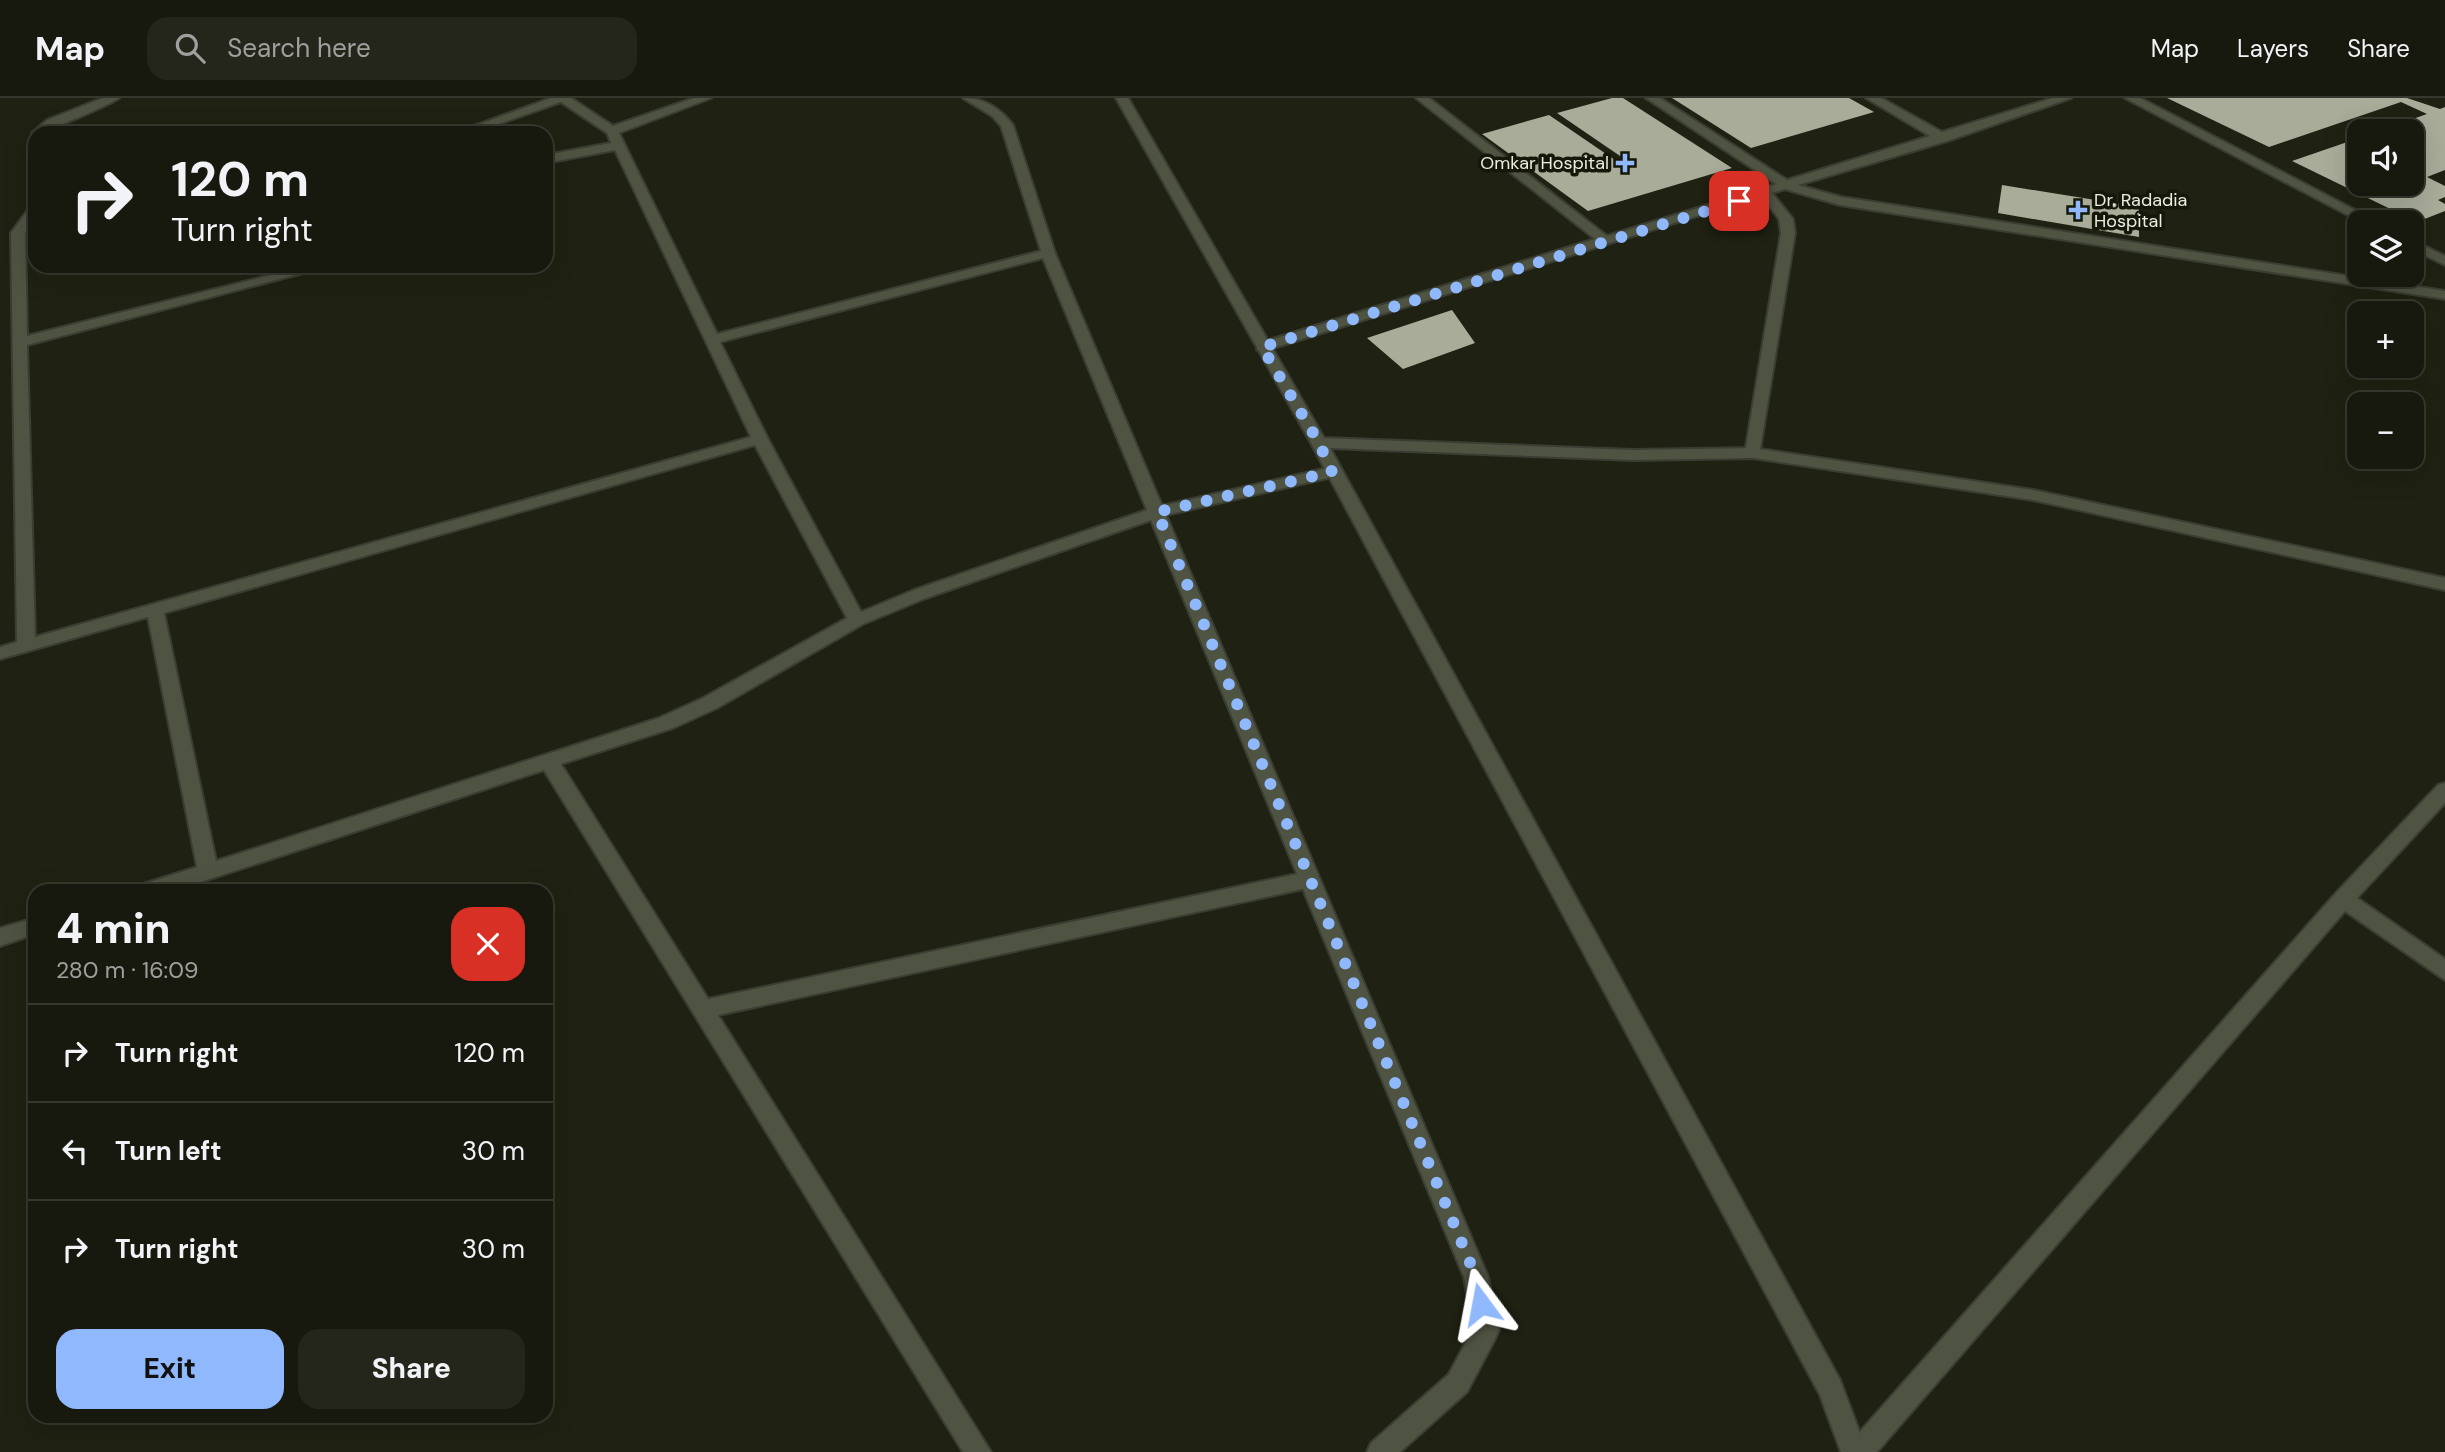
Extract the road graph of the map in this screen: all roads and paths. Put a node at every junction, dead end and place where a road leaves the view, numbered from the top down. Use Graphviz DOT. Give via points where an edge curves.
graph roads {
  1 [pos="113,98"];
  2 [pos="562,98"];
  3 [pos="705,98"];
  4 [pos="969,98"];
  5 [pos="1122,98"];
  6 [pos="1422,98"];
  7 [pos="1652,98"];
  8 [pos="1872,98"];
  9 [pos="2066,98"];
  10 [pos="2132,98"];
  11 [pos="46,126"];
  12 [pos="481,126"];
  13 [pos="615,138"];
  14 [pos="1943,138"];
  15 [pos="553,157"];
  16 [pos="1788,186"];
  17 [pos="1765,193"];
  18 [pos="2348,210"];
  19 [pos="28,219"];
  20 [pos="1606,241"];
  21 [pos="2424,250"];
  22 [pos="1048,253"];
  23 [pos="2445,261"];
  24 [pos="295,273"];
  25 [pos="2445,295"];
  26 [pos="714,339"];
  27 [pos="20,342"];
  28 [pos="1262,347"];
  29 [pos="760,439"];
  30 [pos="1319,443"];
  31 [pos="1753,453"];
  32 [pos="1332,472"];
  33 [pos="1157,512"];
  34 [pos="2445,584"];
  35 [pos="155,609"];
  36 [pos="857,620"];
  37 [pos="26,646"];
  38 [pos="0,653"];
  39 [pos="550,763"];
  40 [pos="2445,790"];
  41 [pos="208,871"];
  42 [pos="1311,879"];
  43 [pos="168,884"];
  44 [pos="2343,899"];
  45 [pos="28,928"];
  46 [pos="0,937"];
  47 [pos="2445,971"];
  48 [pos="703,1009"];
  49 [pos="978,1452"];
  50 [pos="1380,1452"];
  51 [pos="1857,1452"];
  1 -- 11 [label="street"];
  2 -- 12 [label="street"];
  2 -- 13 [label="street"];
  3 -- 13 [label="street"];
  4 -- 22 [label="street" via="1007,125"];
  5 -- 28 [label="street"];
  6 -- 20 [label="street"];
  7 -- 16 [label="street"];
  8 -- 14 [label="street"];
  9 -- 14 [label="street"];
  10 -- 18 [label="street"];
  13 -- 15 [label="street"];
  13 -- 26 [label="street"];
  14 -- 16 [label="street"];
  16 -- 17 [label="street"];
  16 -- 25 [label="street" via="1863,205"];
  17 -- 20 [label="street"];
  17 -- 31 [label="street" via="1786,219 1788,233"];
  19 -- 27 [label="street" via="18,233"];
  20 -- 28 [label="street"];
  21 -- 23 [label="street"];
  22 -- 26 [label="street"];
  22 -- 33 [label="street"];
  24 -- 27 [label="street"];
  26 -- 29 [label="street"];
  27 -- 37 [label="street"];
  28 -- 30 [label="street"];
  29 -- 35 [label="street"];
  29 -- 36 [label="street"];
  30 -- 31 [label="street" via="1633,455"];
  30 -- 32 [label="street"];
  31 -- 34 [label="street" via="2032,495"];
  32 -- 33 [label="street"];
  32 -- 51 [label="street" via="1831,1389"];
  33 -- 36 [label="street"];
  33 -- 42 [label="street"];
  35 -- 37 [label="street"];
  35 -- 41 [label="street"];
  36 -- 39 [label="street" via="710,703"];
  37 -- 38 [label="street"];
  39 -- 41 [label="street"];
  39 -- 48 [label="street"];
  40 -- 44 [label="street"];
  41 -- 43 [label="street"];
  42 -- 48 [label="street"];
  42 -- 50 [label="street" via="1476,1277 1486,1330 1458,1383"];
  44 -- 47 [label="street"];
  44 -- 51 [label="street"];
  45 -- 46 [label="street"];
  48 -- 49 [label="street"];
}
